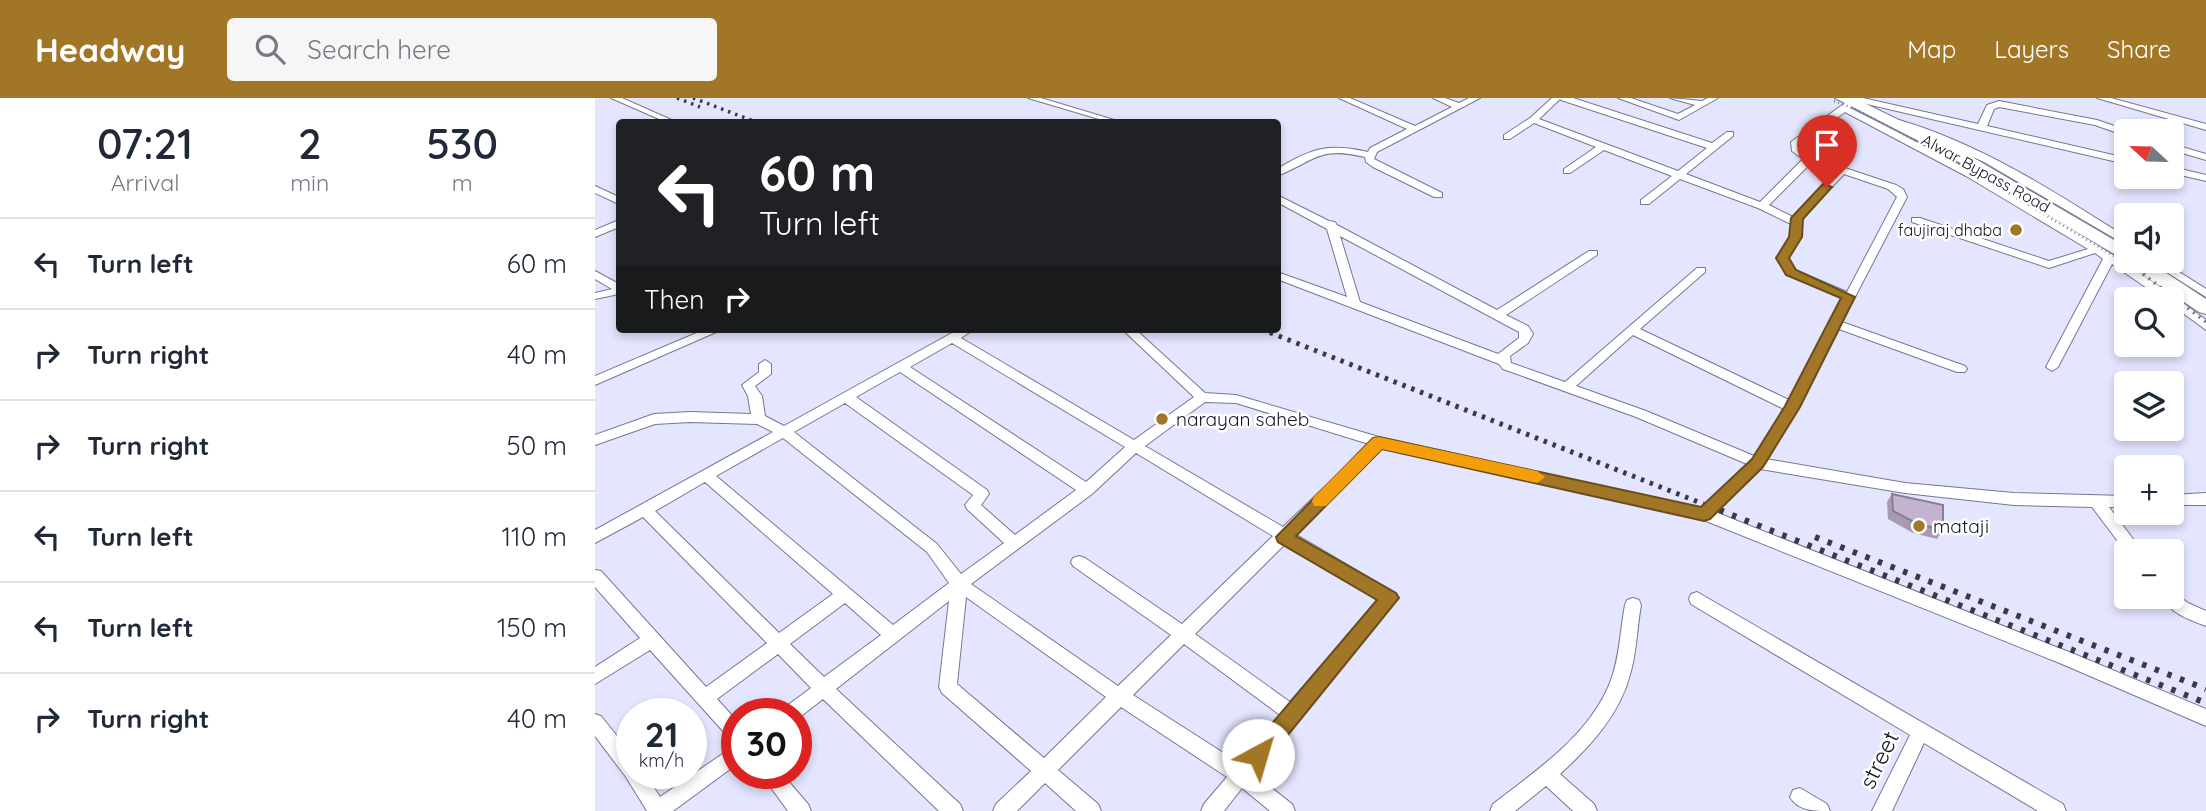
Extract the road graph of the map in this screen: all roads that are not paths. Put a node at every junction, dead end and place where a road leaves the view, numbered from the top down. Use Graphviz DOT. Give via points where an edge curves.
graph roads {
  1 [pos="615,98"];
  2 [pos="1032,98"];
  3 [pos="1343,98"];
  4 [pos="1437,98"];
  5 [pos="1476,98"];
  6 [pos="1557,98"];
  7 [pos="1564,98"];
  8 [pos="1622,98"];
  9 [pos="1674,98"];
  10 [pos="1714,98"];
  11 [pos="2101,98"];
  12 [pos="1848,101"];
  13 [pos="1704,104"];
  14 [pos="1459,107"];
  15 [pos="665,119"];
  16 [pos="1106,119"];
  17 [pos="1533,120"];
  18 [pos="1888,120"];
  19 [pos="2206,127"];
  20 [pos="1415,129"];
  21 [pos="1981,129"];
  22 [pos="2114,129"];
  23 [pos="1730,134"];
  24 [pos="1507,137"];
  25 [pos="1602,147"];
  26 [pos="1714,148"];
  27 [pos="2184,151"];
  28 [pos="1369,155"];
  29 [pos="2114,157"];
  30 [pos="2206,157"];
  31 [pos="1809,159"];
  32 [pos="1281,171"];
  33 [pos="1567,171"];
  34 [pos="1841,171"];
  35 [pos="2184,173"];
  36 [pos="1680,174"];
  37 [pos="2206,178"];
  38 [pos="595,189"];
  39 [pos="1437,195"];
  40 [pos="616,200"];
  41 [pos="1281,200"];
  42 [pos="1645,202"];
  43 [pos="1762,206"];
  44 [pos="1916,220"];
  45 [pos="1795,222"];
  46 [pos="616,224"];
  47 [pos="1331,224"];
  48 [pos="595,234"];
  49 [pos="2114,236"];
  50 [pos="2097,249"];
  51 [pos="1593,253"];
  52 [pos="2114,253"];
  53 [pos="2114,255"];
  54 [pos="2114,263"];
  55 [pos="1701,270"];
  56 [pos="2138,273"];
  57 [pos="2153,273"];
  58 [pos="2173,273"];
  59 [pos="595,274"];
  60 [pos="1281,276"];
  61 [pos="616,287"];
  62 [pos="2155,287"];
  63 [pos="616,290"];
  64 [pos="2206,295"];
  65 [pos="595,296"];
  66 [pos="1849,297"];
  67 [pos="1355,302"];
  68 [pos="2206,308"];
  69 [pos="2184,309"];
  70 [pos="1498,315"];
  71 [pos="1835,324"];
  72 [pos="2206,324"];
  73 [pos="1632,330"];
  74 [pos="707,333"];
  75 [pos="961,333"];
  76 [pos="1132,333"];
  77 [pos="953,338"];
  78 [pos="1503,360"];
  79 [pos="765,364"];
  80 [pos="901,367"];
  81 [pos="2052,367"];
  82 [pos="1961,369"];
  83 [pos="595,380"];
  84 [pos="1568,386"];
  85 [pos="846,397"];
  86 [pos="1202,397"];
  87 [pos="1792,407"];
  88 [pos="759,419"];
  89 [pos="785,432"];
  90 [pos="595,440"];
  91 [pos="1379,442"];
  92 [pos="1135,447"];
  93 [pos="1757,463"];
  94 [pos="706,475"];
  95 [pos="1087,490"];
  96 [pos="2206,499"];
  97 [pos="2184,500"];
  98 [pos="2114,502"];
  99 [pos="2097,503"];
  100 [pos="645,510"];
  101 [pos="1704,514"];
  102 [pos="595,537"];
  103 [pos="1284,537"];
  104 [pos="2125,539"];
  105 [pos="1014,543"];
  106 [pos="1079,562"];
  107 [pos="595,576"];
  108 [pos="959,584"];
  109 [pos="845,594"];
  110 [pos="1697,599"];
  111 [pos="1633,605"];
  112 [pos="2184,609"];
  113 [pos="2206,619"];
  114 [pos="893,635"];
  115 [pos="1184,635"];
  116 [pos="653,639"];
  117 [pos="778,643"];
  118 [pos="595,676"];
  119 [pos="824,689"];
  120 [pos="1120,697"];
  121 [pos="705,698"];
  122 [pos="812,698"];
  123 [pos="707,700"];
  124 [pos="1292,714"];
  125 [pos="721,716"];
  126 [pos="2206,718"];
  127 [pos="595,722"];
  128 [pos="1921,731"];
  129 [pos="616,750"];
  130 [pos="721,765"];
  131 [pos="1045,770"];
  132 [pos="1546,774"];
  133 [pos="1242,776"];
  134 [pos="643,789"];
  135 [pos="783,789"];
  136 [pos="1800,797"];
  137 [pos="657,811"];
  138 [pos="801,811"];
  139 [pos="953,811"];
  140 [pos="1003,811"];
  141 [pos="1091,811"];
  142 [pos="1211,811"];
  143 [pos="1285,811"];
  144 [pos="1500,811"];
  145 [pos="1587,811"];
  146 [pos="1820,811"];
  147 [pos="1882,811"];
  148 [pos="2056,811"];
  1 -- 15 [label="street"];
  2 -- 16 [label="street"];
  3 -- 20 [label="street"];
  4 -- 14 [label="street"];
  5 -- 14 [label="street"];
  6 -- 17 [label="street"];
  7 -- 26 [label="street"];
  8 -- 13 [label="street" via="1679,117"];
  9 -- 13 [label="street"];
  10 -- 13 [label="street"];
  11 -- 19 [label="street"];
  12 -- 18 [label="highway, Alwar Bypass Road"];
  12 -- 21 [label="street"];
  12 -- 31 [label="street" via="1794,144 1799,154"];
  12 -- 50 [label="street"];
  14 -- 20 [label="street"];
  17 -- 24 [label="street"];
  17 -- 25 [label="street"];
  18 -- 49 [label="street" via="1938,135 1974,153"];
  18 -- 52 [label="highway, Alwar Bypass Road" via="1956,154"];
  20 -- 28 [label="street"];
  21 -- 22 [label="street" via="1990,107 1999,104"];
  21 -- 29 [label="street"];
  23 -- 26 [label="street"];
  25 -- 33 [label="street"];
  25 -- 36 [label="street"];
  26 -- 36 [label="street"];
  27 -- 30 [label="street"];
  28 -- 32 [label="street" via="1328,148"];
  28 -- 39 [label="street" via="1376,165"];
  31 -- 34 [label="street"];
  31 -- 43 [label="street"];
  34 -- 45 [label="street"];
  34 -- 66 [label="street" via="1892,187 1902,197"];
  35 -- 37 [label="street"];
  36 -- 42 [label="street"];
  36 -- 43 [label="street"];
  38 -- 40 [label="street"];
  41 -- 47 [label="street"];
  43 -- 45 [label="street"];
  44 -- 50 [label="street" via="2049,265"];
  45 -- 66 [label="street" via="1795,237 1783,258 1785,266"];
  46 -- 48 [label="street"];
  47 -- 67 [label="street"];
  47 -- 70 [label="street"];
  50 -- 53 [label="street"];
  51 -- 70 [label="street"];
  54 -- 81 [label="street"];
  55 -- 73 [label="street"];
  56 -- 62 [label="street"];
  57 -- 68 [label="highway"];
  58 -- 64 [label="street"];
  59 -- 61 [label="street"];
  60 -- 67 [label="street"];
  63 -- 65 [label="street"];
  66 -- 71 [label="street"];
  67 -- 78 [label="street"];
  69 -- 72 [label="street"];
  70 -- 78 [label="street" via="1527,334"];
  71 -- 82 [label="street"];
  71 -- 87 [label="street"];
  73 -- 84 [label="street"];
  73 -- 87 [label="street"];
  74 -- 83 [label="street"];
  75 -- 77 [label="street"];
  76 -- 86 [label="street"];
  77 -- 80 [label="street"];
  77 -- 92 [label="street"];
  78 -- 84 [label="street" via="1507,366"];
  79 -- 88 [label="street" via="765,374 748,385"];
  80 -- 85 [label="street"];
  80 -- 95 [label="street"];
  84 -- 93 [label="street"];
  85 -- 89 [label="street"];
  85 -- 105 [label="street" via="982,494 972,505"];
  86 -- 91 [label="street" via="1237,399"];
  86 -- 92 [label="street"];
  87 -- 93 [label="street"];
  88 -- 89 [label="street"];
  88 -- 90 [label="street" via="654,419"];
  89 -- 94 [label="street"];
  89 -- 108 [label="street" via="932,548"];
  91 -- 101 [label="street"];
  91 -- 103 [label="street"];
  92 -- 95 [label="street"];
  92 -- 103 [label="street"];
  93 -- 99 [label="street" via="1905,488"];
  93 -- 101 [label="street"];
  94 -- 100 [label="street"];
  94 -- 109 [label="street"];
  95 -- 105 [label="street"];
  96 -- 97 [label="street"];
  98 -- 99 [label="street"];
  99 -- 104 [label="street"];
  100 -- 102 [label="street"];
  100 -- 117 [label="street"];
  101 -- 126 [label="street"];
  103 -- 115 [label="street"];
  103 -- 124 [label="street" via="1389,598"];
  105 -- 108 [label="street"];
  106 -- 115 [label="street"];
  107 -- 116 [label="street"];
  108 -- 114 [label="street"];
  108 -- 120 [label="street"];
  108 -- 131 [label="street" via="948,687"];
  109 -- 114 [label="street"];
  109 -- 117 [label="street"];
  110 -- 128 [label="street"];
  111 -- 132 [label="street" via="1619,680 1604,712 1588,736"];
  112 -- 113 [label="street"];
  114 -- 119 [label="street"];
  115 -- 120 [label="street"];
  115 -- 124 [label="street"];
  116 -- 118 [label="street"];
  116 -- 121 [label="street"];
  117 -- 119 [label="street"];
  117 -- 121 [label="street"];
  119 -- 122 [label="street"];
  119 -- 139 [label="street"];
  120 -- 131 [label="street"];
  120 -- 133 [label="street"];
  123 -- 125 [label="street"];
  124 -- 133 [label="street"];
  127 -- 129 [label="street"];
  128 -- 147 [label="street, street"];
  128 -- 148 [label="street"];
  130 -- 137 [label="street"];
  131 -- 140 [label="street"];
  131 -- 141 [label="street"];
  132 -- 144 [label="street"];
  132 -- 145 [label="street"];
  133 -- 142 [label="street"];
  133 -- 143 [label="street"];
  134 -- 137 [label="street"];
  135 -- 138 [label="street"];
  136 -- 146 [label="street"];
}
